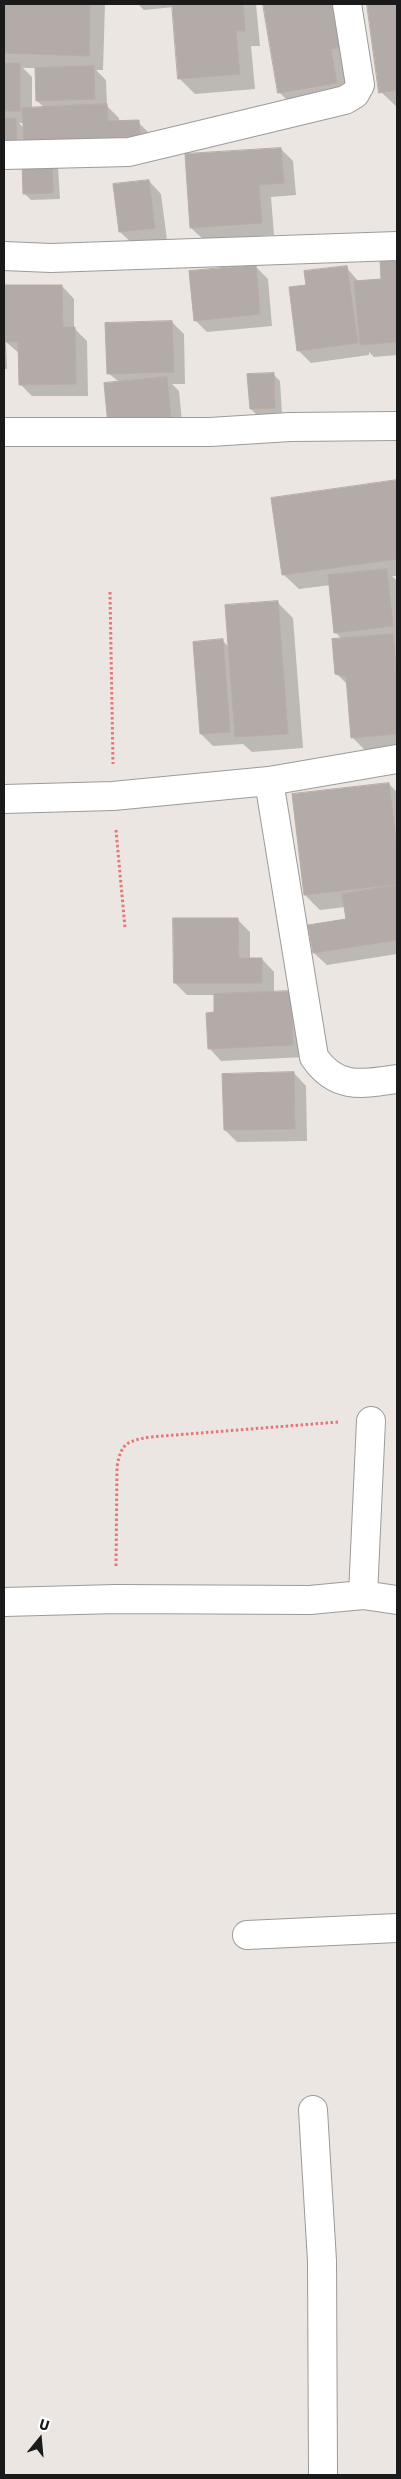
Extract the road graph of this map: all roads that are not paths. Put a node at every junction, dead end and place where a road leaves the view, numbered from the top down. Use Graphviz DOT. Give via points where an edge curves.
graph roads {
  1 [pos="347,4"];
  2 [pos="4,155"];
  3 [pos="397,246"];
  4 [pos="4,256"];
  5 [pos="397,426"];
  6 [pos="4,432"];
  7 [pos="397,759"];
  8 [pos="269,781"];
  9 [pos="4,799"];
  10 [pos="397,1079"];
  11 [pos="371,1421"];
  12 [pos="363,1595"];
  13 [pos="397,1600"];
  14 [pos="4,1602"];
  15 [pos="397,1928"];
  16 [pos="247,1935"];
  17 [pos="313,2110"];
  18 [pos="323,2475"];
  1 -- 2 [label="street" via="360,85 355,94 345,100 129,152"];
  3 -- 4 [label="street" via="51,258"];
  5 -- 6 [label="street" via="210,432"];
  7 -- 8 [label="street"];
  8 -- 9 [label="street" via="113,796"];
  8 -- 10 [label="street" via="314,1057 322,1069 347,1082 365,1084"];
  11 -- 12 [label="street"];
  12 -- 13 [label="street"];
  12 -- 14 [label="street" via="310,1600"];
  15 -- 16 [label="street"];
  17 -- 18 [label="street" via="322,2261"];
}
